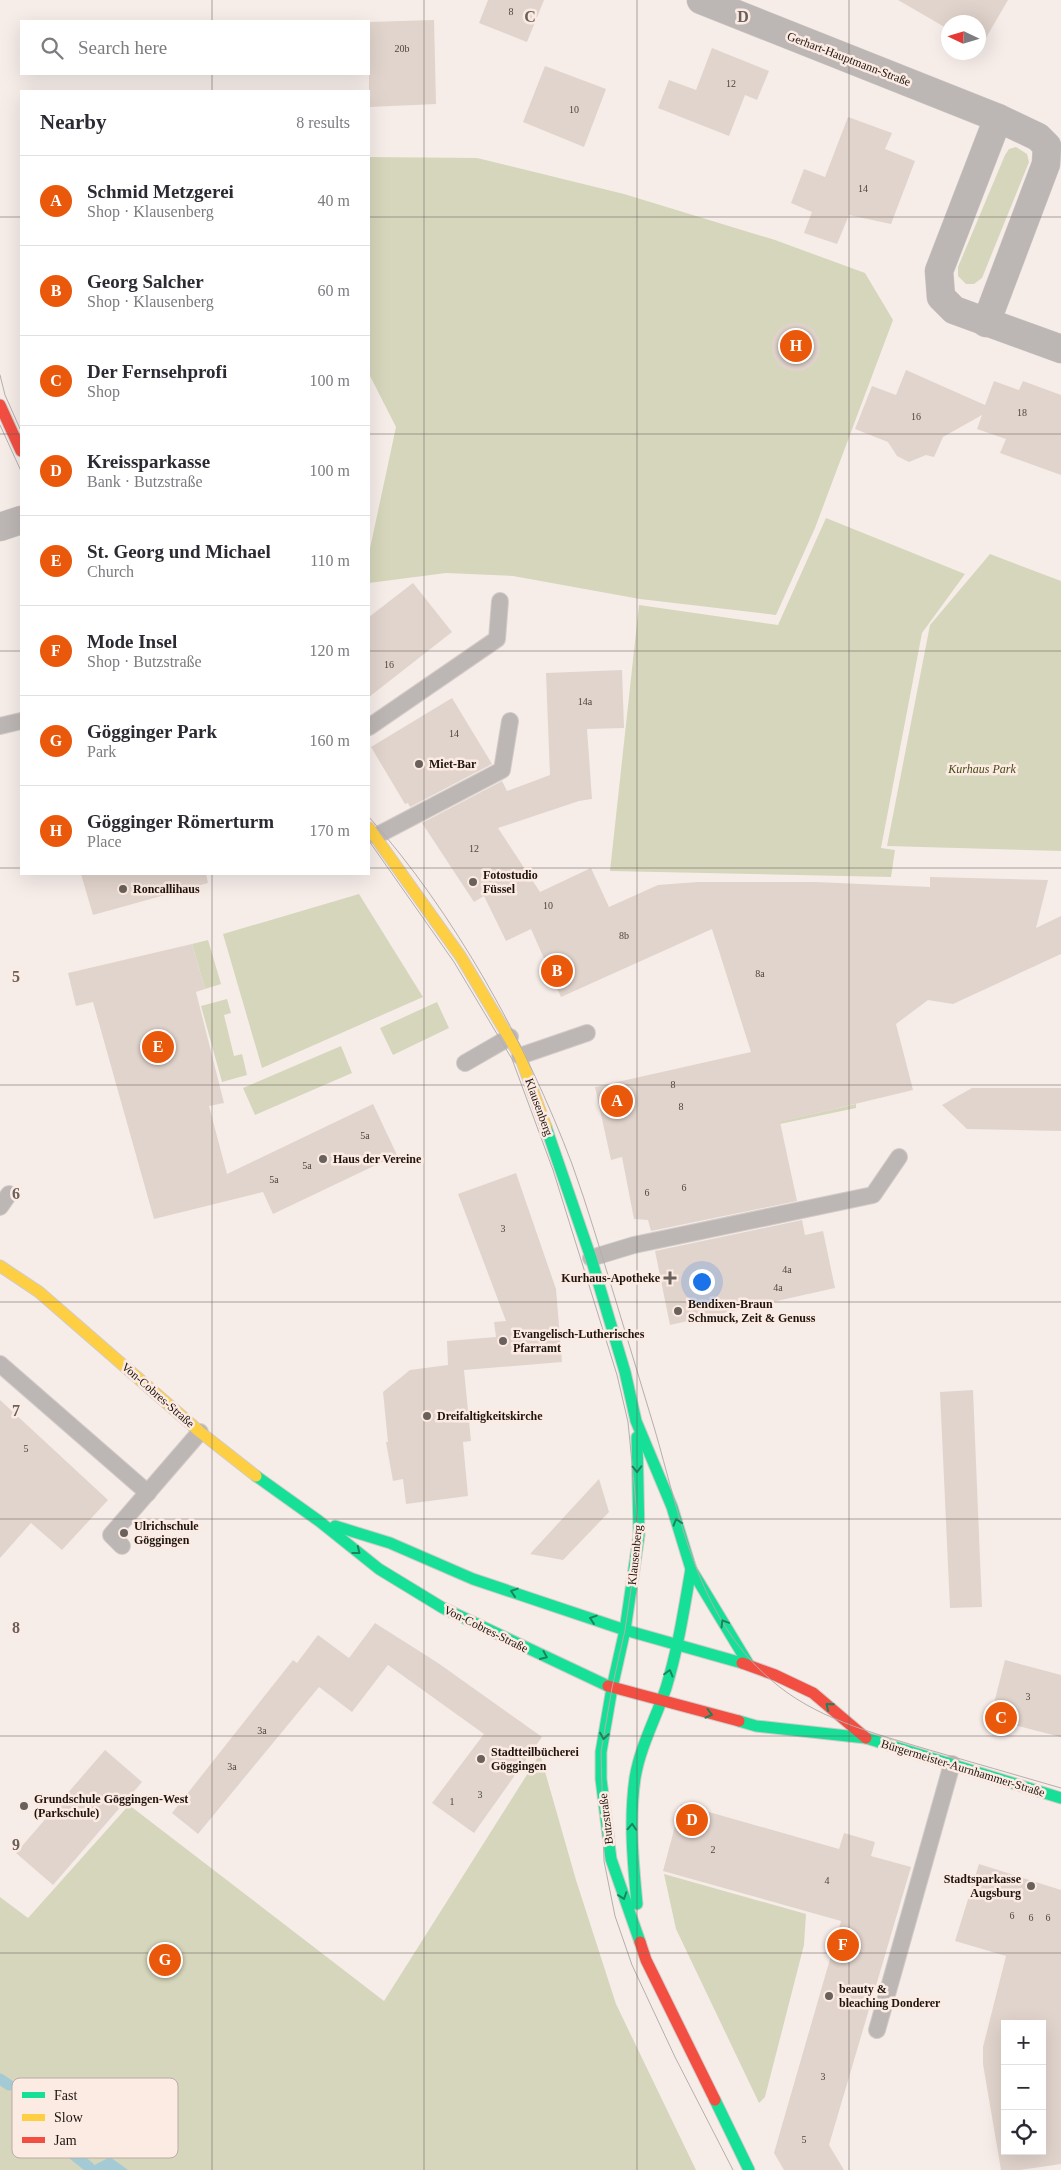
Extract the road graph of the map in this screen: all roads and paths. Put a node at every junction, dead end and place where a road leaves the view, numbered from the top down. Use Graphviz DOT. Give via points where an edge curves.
graph roads {
  1 [pos="701,0"];
  2 [pos="998,118"];
  3 [pos="986,323"];
  4 [pos="1061,349"];
  5 [pos="0,405"];
  6 [pos="20,449"];
  7 [pos="20,520"];
  8 [pos="0,527"];
  9 [pos="500,601"];
  10 [pos="20,721"];
  11 [pos="510,721"];
  12 [pos="0,726"];
  13 [pos="370,726"];
  14 [pos="372,832"];
  15 [pos="587,1033"];
  16 [pos="510,1037"];
  17 [pos="520,1056"];
  18 [pos="465,1063"];
  19 [pos="899,1157"];
  20 [pos="591,1258"];
  21 [pos="0,1266"];
  22 [pos="0,1364"];
  23 [pos="636,1420"];
  24 [pos="200,1432"];
  25 [pos="148,1494"];
  26 [pos="319,1521"];
  27 [pos="122,1546"];
  28 [pos="691,1569"];
  29 [pos="625,1630"];
  30 [pos="677,1645"];
  31 [pos="750,1665"];
  32 [pos="612,1688"];
  33 [pos="661,1702"];
  34 [pos="866,1738"];
  35 [pos="952,1764"];
  36 [pos="1061,1798"];
  37 [pos="640,1945"];
  38 [pos="877,2030"];
  39 [pos="749,2170"];
  1 -- 2 [label="street, Gerhart-Hauptmann-Straße"];
  2 -- 3 [label="street" via="939,271 941,297 954,310"];
  2 -- 3 [label="street, Gerhart-Hauptmann-Straße" via="1038,136 1047,146 1046,164"];
  3 -- 4 [label="street"];
  5 -- 6 [label="street"];
  7 -- 8 [label="street"];
  9 -- 13 [label="lane" via="497,639"];
  10 -- 12 [label="lane"];
  11 -- 14 [label="lane" via="502,770"];
  14 -- 16 [label="street, Klausenberg" via="461,957"];
  15 -- 17 [label="lane"];
  16 -- 17 [label="street, Klausenberg"];
  16 -- 18 [label="lane"];
  17 -- 20 [label="street, Klausenberg"];
  19 -- 20 [label="lane" via="873,1195 634,1245"];
  20 -- 23 [label="street, Klausenberg"];
  21 -- 24 [label="street, Von-Cobres-Straße" via="39,1292"];
  22 -- 25 [label="lane"];
  28 -- 23 [label="street, Klausenberg, one-way" via="672,1507"];
  23 -- 29 [label="street, Klausenberg, one-way" via="640,1535"];
  24 -- 25 [label="lane"];
  24 -- 26 [label="street, Von-Cobres-Straße"];
  25 -- 27 [label="lane" via="110,1535"];
  29 -- 26 [label="street, Von-Cobres-Straße, one-way" via="473,1579 390,1544"];
  26 -- 32 [label="street, Von-Cobres-Straße, one-way" via="379,1569 443,1608"];
  28 -- 30 [label="street, Klausenberg"];
  31 -- 28 [label="street, Klausenberg, one-way"];
  29 -- 30 [label="street, Bürgermeister-Aurnhammer-Straße"];
  29 -- 32 [label="street, Klausenberg"];
  30 -- 31 [label="street, Bürgermeister-Aurnhammer-Straße"];
  33 -- 30 [label="street, Klausenberg, one-way"];
  34 -- 31 [label="street, Bürgermeister-Aurnhammer-Straße, one-way" via="813,1693"];
  32 -- 33 [label="street, Bürgermeister-Aurnhammer-Straße"];
  32 -- 37 [label="street, Butzstraße, one-way" via="601,1752 601,1779 611,1859"];
  33 -- 34 [label="street, Bürgermeister-Aurnhammer-Straße, one-way" via="756,1726"];
  37 -- 33 [label="street, Butzstraße, one-way" via="631,1834 640,1760"];
  34 -- 35 [label="street, Bürgermeister-Aurnhammer-Straße"];
  35 -- 36 [label="street, Bürgermeister-Aurnhammer-Straße"];
  35 -- 38 [label="lane"];
  37 -- 39 [label="street, Butzstraße"];
}
